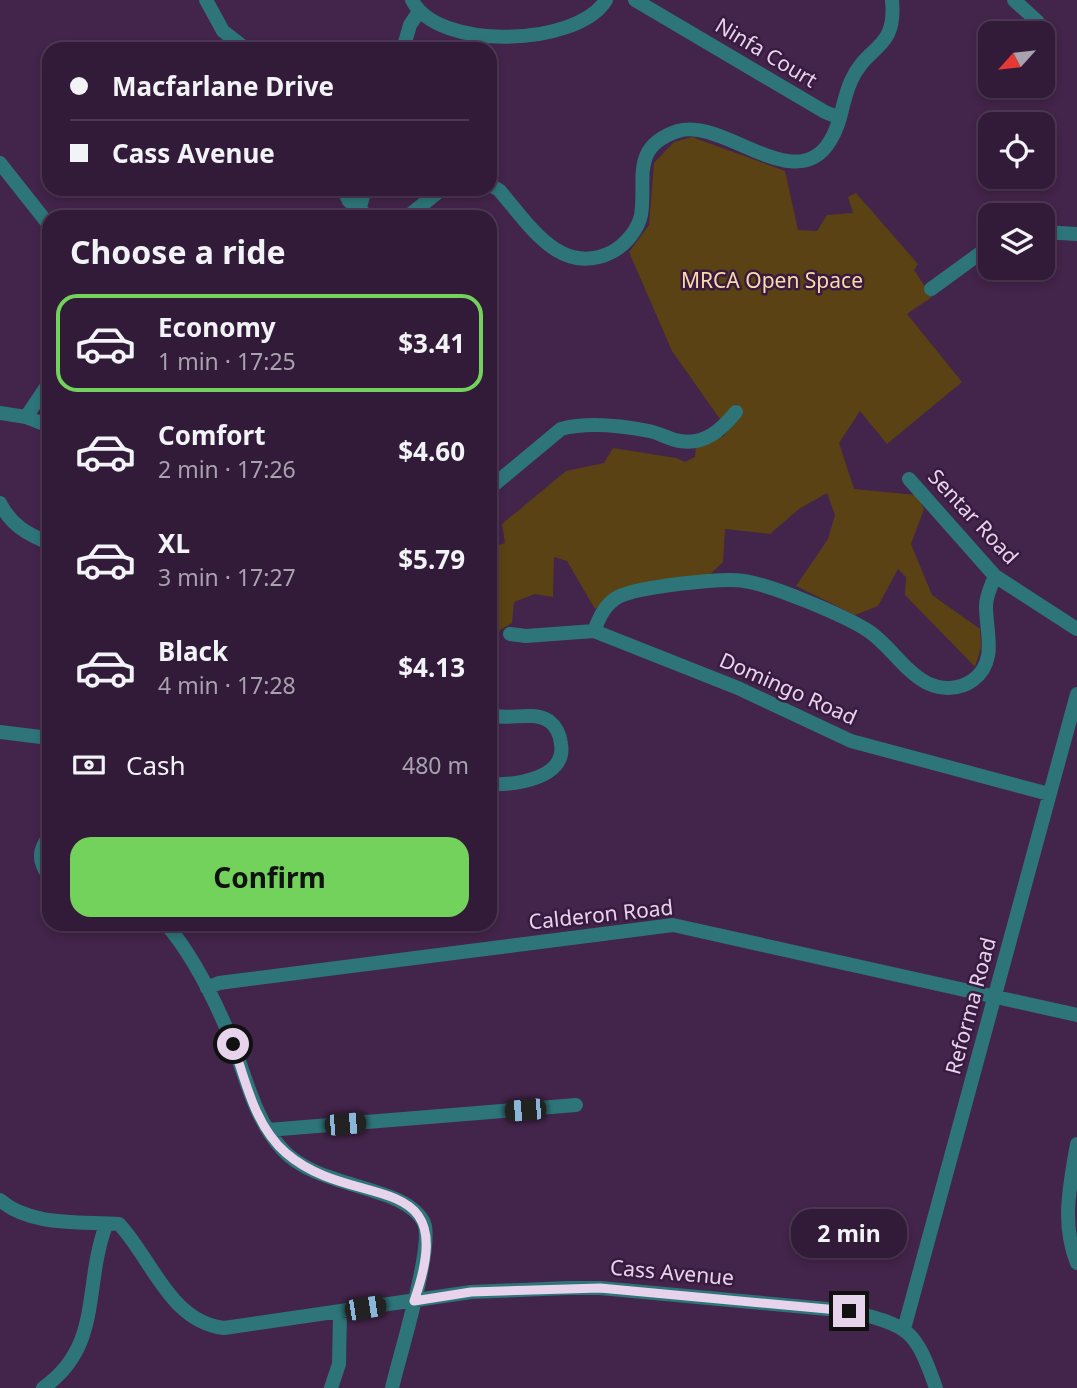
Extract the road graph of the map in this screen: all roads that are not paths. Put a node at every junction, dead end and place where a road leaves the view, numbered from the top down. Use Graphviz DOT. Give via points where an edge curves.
graph roads {
  1 [pos="206,0"];
  2 [pos="606,0"];
  3 [pos="635,0"];
  4 [pos="892,0"];
  5 [pos="1014,0"];
  6 [pos="415,6"];
  7 [pos="1037,21"];
  8 [pos="237,42"];
  9 [pos="405,42"];
  10 [pos="841,118"];
  11 [pos="0,163"];
  12 [pos="497,189"];
  13 [pos="349,196"];
  14 [pos="433,196"];
  15 [pos="361,210"];
  16 [pos="416,210"];
  17 [pos="42,216"];
  18 [pos="1055,233"];
  19 [pos="1077,234"];
  20 [pos="978,255"];
  21 [pos="931,289"];
  22 [pos="42,393"];
  23 [pos="736,412"];
  24 [pos="0,413"];
  25 [pos="26,417"];
  26 [pos="42,423"];
  27 [pos="909,479"];
  28 [pos="497,482"];
  29 [pos="0,503"];
  30 [pos="42,540"];
  31 [pos="995,576"];
  32 [pos="1077,629"];
  33 [pos="594,631"];
  34 [pos="510,634"];
  35 [pos="1077,694"];
  36 [pos="497,717"];
  37 [pos="0,732"];
  38 [pos="42,737"];
  39 [pos="497,784"];
  40 [pos="1049,794"];
  41 [pos="172,931"];
  42 [pos="207,988"];
  43 [pos="995,995"];
  44 [pos="1077,1015"];
  45 [pos="576,1105"];
  46 [pos="268,1130"];
  47 [pos="1077,1144"];
  48 [pos="0,1200"];
  49 [pos="106,1225"];
  50 [pos="1077,1263"];
  51 [pos="414,1301"];
  52 [pos="340,1312"];
  53 [pos="904,1329"];
  54 [pos="43,1388"];
  55 [pos="331,1388"];
  56 [pos="392,1388"];
  57 [pos="936,1388"];
  1 -- 8 [label="street" via="223,32"];
  2 -- 6 [label="street" via="580,22 514,37 446,29"];
  3 -- 10 [label="street, Ninfa Court" via="825,113"];
  4 -- 10 [label="street" via="890,33 850,82"];
  5 -- 7 [label="street"];
  6 -- 9 [label="street"];
  10 -- 12 [label="street" via="829,144 798,162 778,160 707,131 681,130 666,137 643,165 641,216 630,239 598,257 562,256"];
  11 -- 17 [label="street"];
  13 -- 15 [label="street"];
  14 -- 16 [label="street"];
  18 -- 19 [label="street"];
  20 -- 21 [label="street"];
  22 -- 25 [label="street"];
  23 -- 28 [label="street" via="722,429 695,442 650,431 575,425 561,429"];
  24 -- 25 [label="street"];
  25 -- 26 [label="street"];
  27 -- 31 [label="street, Sentar Road"];
  29 -- 30 [label="street" via="6,516 25,533"];
  31 -- 32 [label="street, Sentar Road"];
  31 -- 33 [label="street" via="986,606 990,654 984,669 954,688 925,682 867,631 766,586 741,580 654,588 618,597 601,613"];
  33 -- 34 [label="street, Domingo Road"];
  33 -- 40 [label="street, Domingo Road" via="738,688 850,741"];
  35 -- 40 [label="street, Reforma Road"];
  36 -- 39 [label="street" via="537,716 558,730 562,747 558,762 547,772 513,785"];
  37 -- 38 [label="street"];
  40 -- 43 [label="street, Reforma Road"];
  41 -- 42 [label="street"];
  42 -- 43 [label="street, Calderon Road" via="673,925"];
  42 -- 46 [label="street"];
  43 -- 44 [label="street, Calderon Road"];
  43 -- 53 [label="street, Reforma Road"];
  45 -- 46 [label="street"];
  46 -- 51 [label="street" via="282,1150 324,1178 413,1207 427,1240"];
  47 -- 50 [label="street" via="1068,1191 1068,1227"];
  48 -- 49 [label="street, Cass Avenue" via="43,1218"];
  49 -- 52 [label="street, Cass Avenue" via="119,1224 181,1310 210,1327"];
  49 -- 54 [label="street" via="96,1252 83,1342 72,1363"];
  51 -- 52 [label="street, Cass Avenue"];
  51 -- 53 [label="street, Cass Avenue" via="471,1292 600,1288 849,1311"];
  51 -- 56 [label="street"];
  52 -- 55 [label="street" via="339,1364"];
  53 -- 57 [label="street" via="921,1347"];
}
